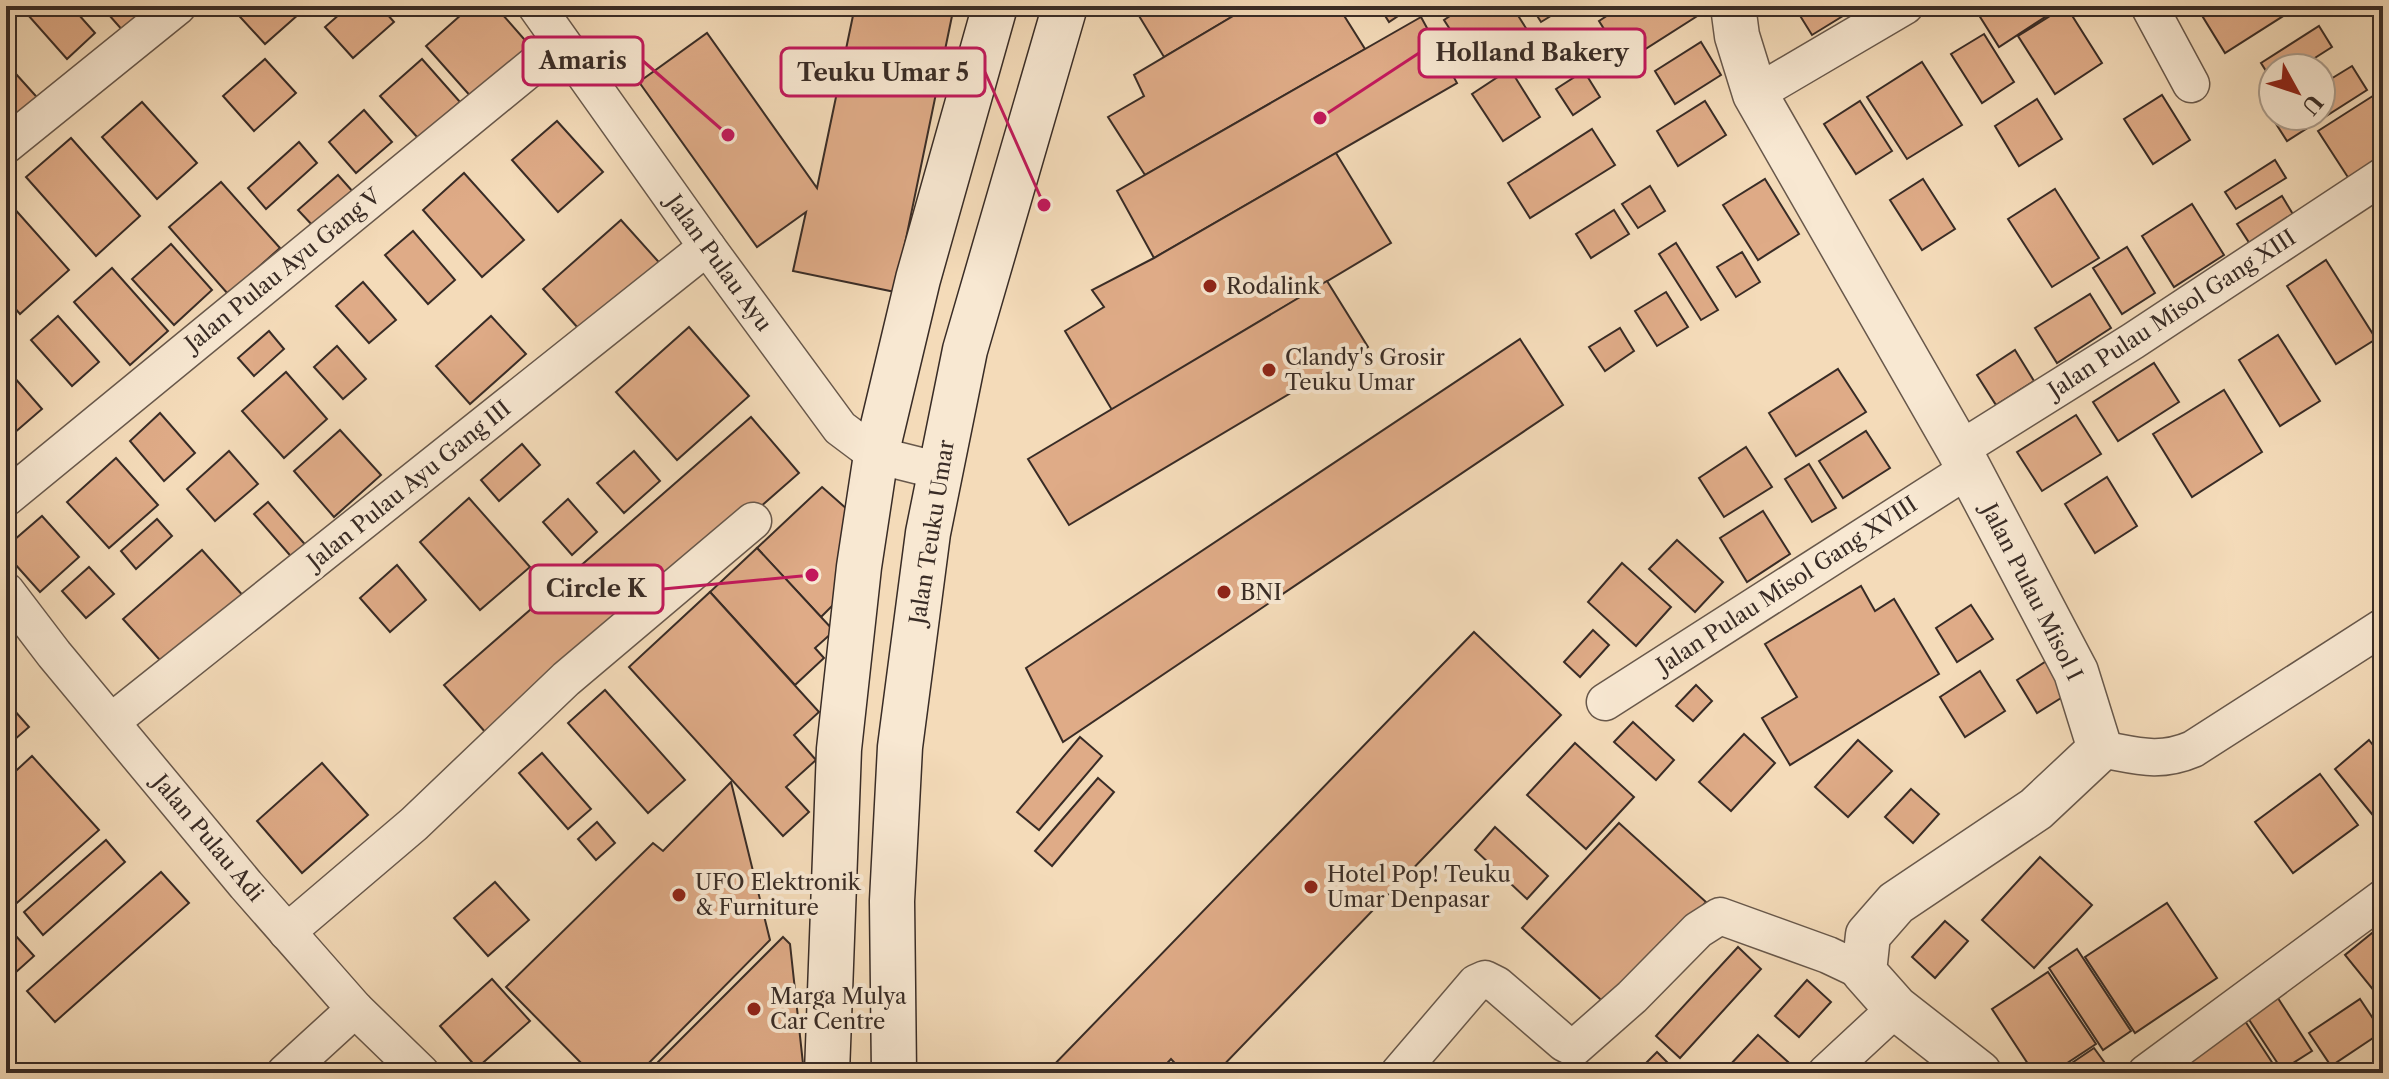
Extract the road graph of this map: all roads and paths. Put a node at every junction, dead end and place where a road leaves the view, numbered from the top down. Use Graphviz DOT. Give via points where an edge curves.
graph roads {
  1 [pos="178,6"];
  2 [pos="536,6"];
  3 [pos="995,6"];
  4 [pos="1065,6"];
  5 [pos="1733,6"];
  6 [pos="1905,6"];
  7 [pos="2149,6"];
  8 [pos="561,43"];
  9 [pos="2191,84"];
  10 [pos="1755,94"];
  11 [pos="6,145"];
  12 [pos="2383,176"];
  13 [pos="707,247"];
  14 [pos="876,455"];
  15 [pos="1964,459"];
  16 [pos="940,471"];
  17 [pos="6,498"];
  18 [pos="753,521"];
  19 [pos="6,591"];
  20 [pos="2383,627"];
  21 [pos="1605,702"];
  22 [pos="111,722"];
  23 [pos="2100,749"];
  24 [pos="2383,898"];
  25 [pos="287,932"];
  26 [pos="1864,972"];
  27 [pos="1896,1008"];
  28 [pos="355,1009"];
  29 [pos="285,1073"];
  30 [pos="421,1073"];
  31 [pos="827,1073"];
  32 [pos="894,1073"];
  33 [pos="1399,1073"];
  34 [pos="1826,1073"];
  35 [pos="1979,1073"];
  36 [pos="2146,1073"];
  1 -- 11 [label="street"];
  2 -- 8 [label="street, Jalan Pulau Ayu"];
  3 -- 14 [label="main road" via="918,279"];
  4 -- 16 [label="main road, Jalan Teuku Umar" via="965,350"];
  5 -- 10 [label="main road, Jalan Pulau Misol I"];
  6 -- 10 [label="street"];
  7 -- 9 [label="street"];
  8 -- 13 [label="street, Jalan Pulau Ayu"];
  8 -- 17 [label="street, Jalan Pulau Ayu Gang V"];
  10 -- 15 [label="main road, Jalan Pulau Misol I"];
  12 -- 15 [label="street, Jalan Pulau Misol Gang XIII"];
  13 -- 14 [label="street, Jalan Pulau Ayu" via="840,428"];
  13 -- 22 [label="street, Jalan Pulau Ayu Gang III"];
  14 -- 16 [label="street, Jalan Pulau Ayu"];
  14 -- 31 [label="main road" via="839,749"];
  15 -- 21 [label="street, Jalan Pulau Misol Gang XVIII"];
  15 -- 23 [label="main road, Jalan Pulau Misol I" via="2076,672"];
  16 -- 32 [label="main road, Jalan Teuku Umar" via="900,747 892,901"];
  18 -- 25 [label="street" via="566,679 414,824"];
  19 -- 22 [label="street, Jalan Pulau Adi"];
  20 -- 23 [label="street" via="2193,749 2152,758"];
  22 -- 25 [label="street, Jalan Pulau Adi"];
  23 -- 26 [label="main road" via="2036,809 1896,903 1868,935"];
  24 -- 36 [label="street"];
  25 -- 28 [label="street, Jalan Pulau Adi"];
  26 -- 27 [label="main road"];
  26 -- 33 [label="street" via="1720,916 1698,930 1574,1048 1485,979"];
  27 -- 34 [label="street"];
  27 -- 35 [label="main road"];
  28 -- 29 [label="street"];
  28 -- 30 [label="street, Jalan Pulau Adi"];
}
